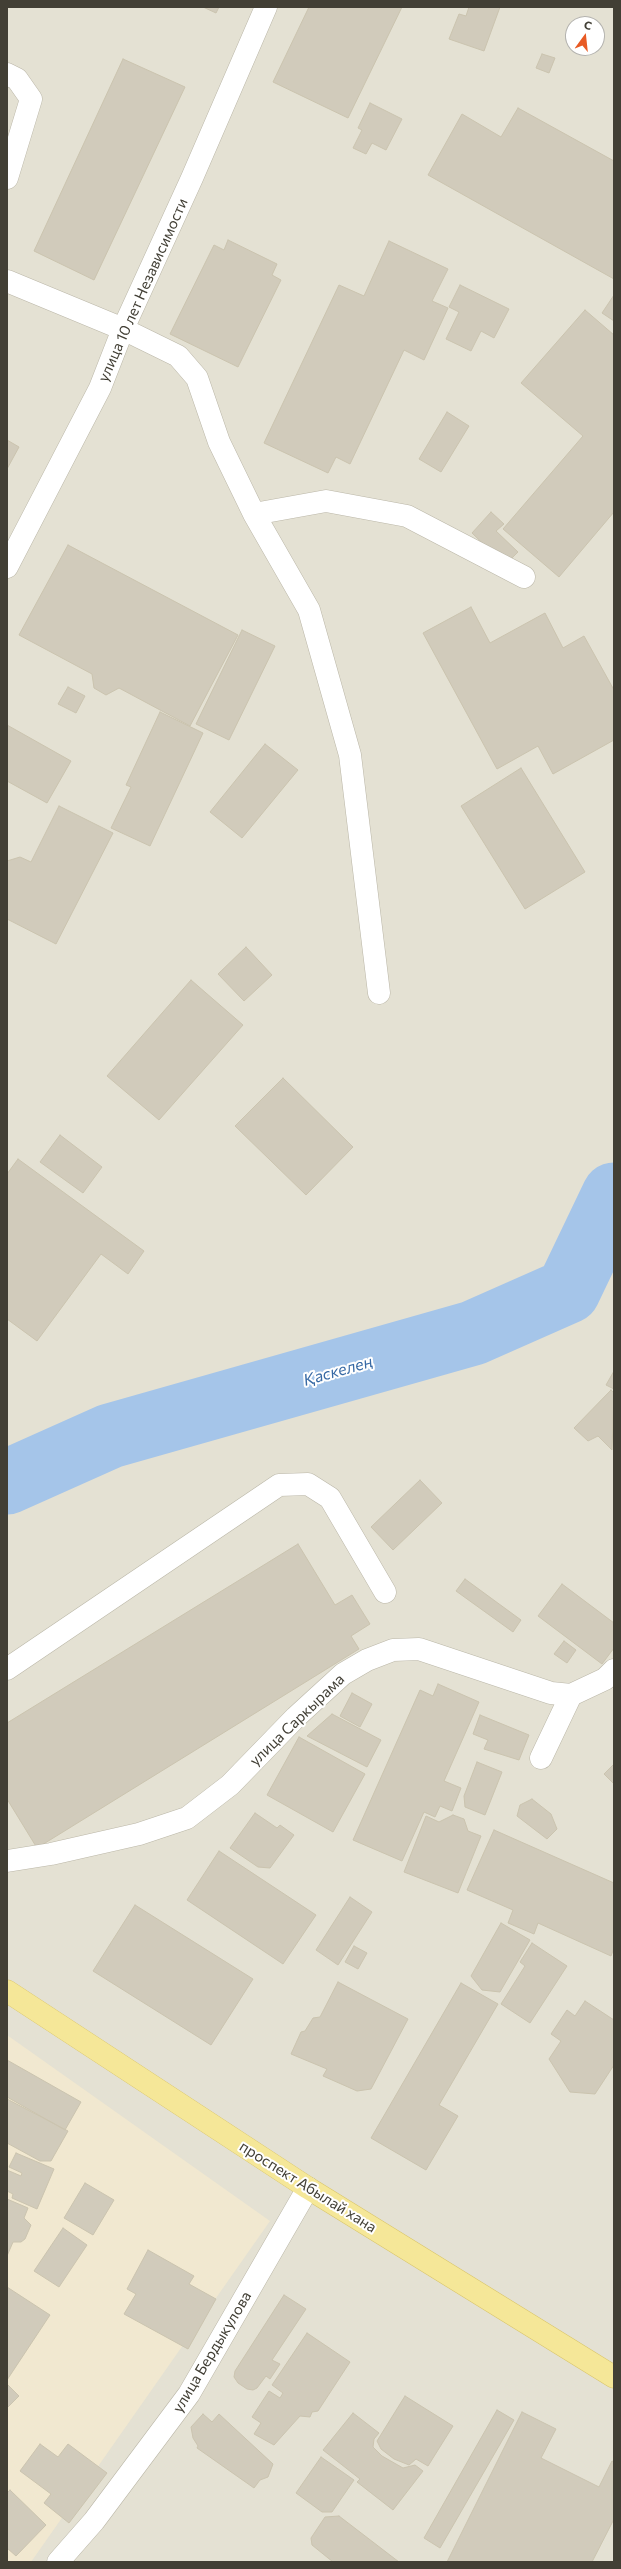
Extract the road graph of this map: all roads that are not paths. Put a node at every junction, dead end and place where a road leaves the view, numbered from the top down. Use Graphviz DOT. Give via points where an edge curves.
graph roads {
  1 [pos="266,7"];
  2 [pos="7,74"];
  3 [pos="7,178"];
  4 [pos="7,281"];
  5 [pos="123,329"];
  6 [pos="254,514"];
  7 [pos="7,567"];
  8 [pos="524,577"];
  9 [pos="379,993"];
  10 [pos="385,1592"];
  11 [pos="7,1669"];
  12 [pos="614,1670"];
  13 [pos="571,1695"];
  14 [pos="541,1758"];
  15 [pos="7,1861"];
  16 [pos="7,1991"];
  17 [pos="308,2188"];
  18 [pos="614,2377"];
  19 [pos="58,2562"];
  1 -- 5 [label="street, улица 10 лет Независимости"];
  2 -- 3 [label="street" via="17,79 31,99"];
  4 -- 5 [label="street"];
  5 -- 6 [label="street" via="178,356 197,378 219,442"];
  5 -- 7 [label="street, улица 10 лет Независимости" via="100,388"];
  6 -- 8 [label="street" via="326,501 407,516"];
  6 -- 9 [label="street" via="309,610 350,755"];
  10 -- 11 [label="street" via="330,1498 308,1484 279,1485"];
  12 -- 13 [label="street" via="605,1679"];
  13 -- 14 [label="street"];
  13 -- 15 [label="street, улица Саркырама" via="551,1693 419,1649 393,1650 367,1660 343,1674 296,1717 230,1785 187,1818 139,1834"];
  16 -- 17 [label="main road, проспект Абылай хана"];
  17 -- 18 [label="main road, проспект Абылай хана"];
  17 -- 19 [label="street, улица Бердыкулова" via="189,2394 94,2521"];
}
